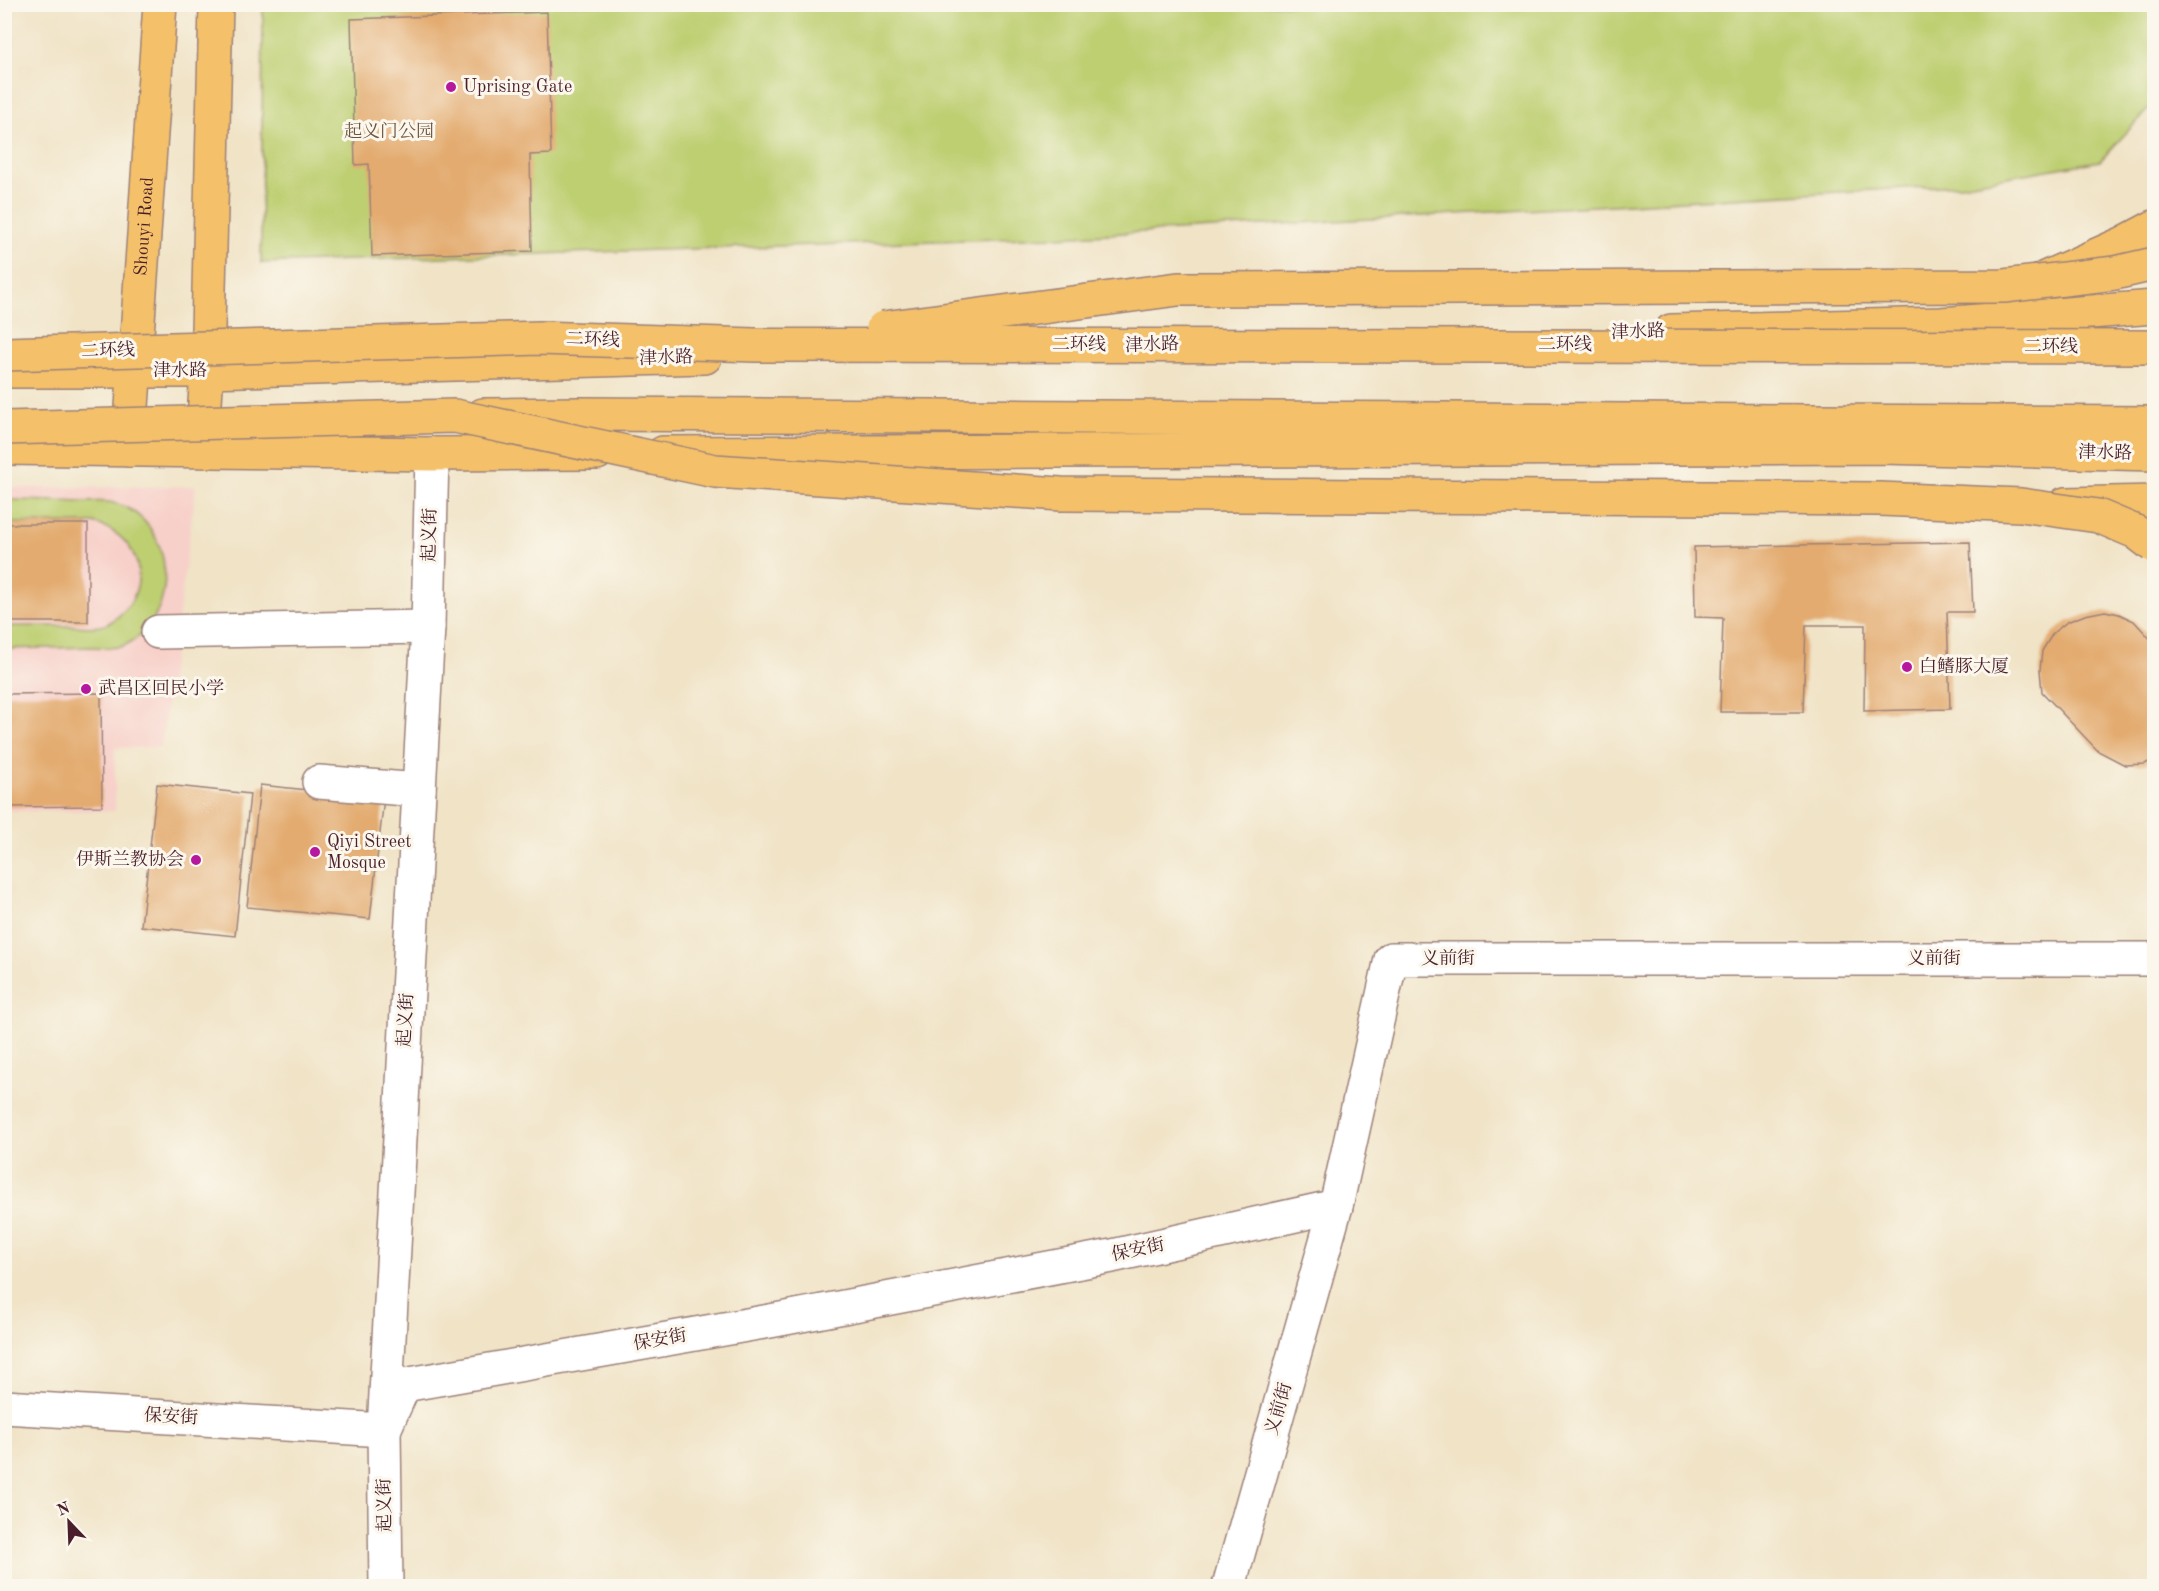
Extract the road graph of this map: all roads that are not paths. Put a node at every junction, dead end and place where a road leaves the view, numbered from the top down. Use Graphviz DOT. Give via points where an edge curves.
graph roads {
  1 [pos="160,4"];
  2 [pos="216,4"];
  3 [pos="2154,227"];
  4 [pos="2154,264"];
  5 [pos="2154,307"];
  6 [pos="1941,324"];
  7 [pos="754,345"];
  8 [pos="2154,347"];
  9 [pos="4,354"];
  10 [pos="4,371"];
  11 [pos="134,371"];
  12 [pos="207,371"];
  13 [pos="454,416"];
  14 [pos="2154,423"];
  15 [pos="4,428"];
  16 [pos="4,448"];
  17 [pos="129,450"];
  18 [pos="201,450"];
  19 [pos="432,454"];
  20 [pos="2154,454"];
  21 [pos="2154,502"];
  22 [pos="2021,505"];
  23 [pos="2154,546"];
  24 [pos="428,627"];
  25 [pos="158,632"];
  26 [pos="319,782"];
  27 [pos="419,790"];
  28 [pos="2154,960"];
  29 [pos="1336,1206"];
  30 [pos="4,1407"];
  31 [pos="384,1430"];
  32 [pos="386,1587"];
  33 [pos="1228,1587"];
  1 -- 11 [label="main road, Shouyi Road"];
  2 -- 12 [label="main road"];
  3 -- 6 [label="main road"];
  4 -- 7 [label="main road, bridge" via="2115,273 2004,286 1178,289"];
  5 -- 6 [label="main road, 津水路"];
  6 -- 12 [label="main road, 津水路"];
  7 -- 8 [label="main road, 二环线, bridge"];
  7 -- 9 [label="main road, 二环线, bridge" via="539,338"];
  10 -- 11 [label="main road, 津水路"];
  11 -- 12 [label="main road, 津水路"];
  11 -- 17 [label="main road, Shouyi Road"];
  12 -- 18 [label="main road"];
  13 -- 14 [label="main road, bridge"];
  13 -- 15 [label="main road, bridge"];
  13 -- 22 [label="main road, bridge" via="715,471 1061,494 1868,499"];
  16 -- 17 [label="main road, 津水路"];
  17 -- 18 [label="main road, 津水路"];
  18 -- 19 [label="main road, 津水路"];
  19 -- 20 [label="main road, 津水路" via="1881,447"];
  19 -- 24 [label="street, 起义街"];
  21 -- 22 [label="main road, bridge"];
  22 -- 23 [label="main road, bridge" via="2098,516 2136,532"];
  24 -- 25 [label="street"];
  24 -- 27 [label="street, 起义街"];
  26 -- 27 [label="street"];
  27 -- 31 [label="street, 起义街"];
  28 -- 29 [label="street, 义前街" via="1390,959"];
  29 -- 31 [label="street, 保安街" via="1112,1256 404,1385"];
  29 -- 33 [label="street, 义前街"];
  30 -- 31 [label="street, 保安街"];
  31 -- 32 [label="street, 起义街"];
}
